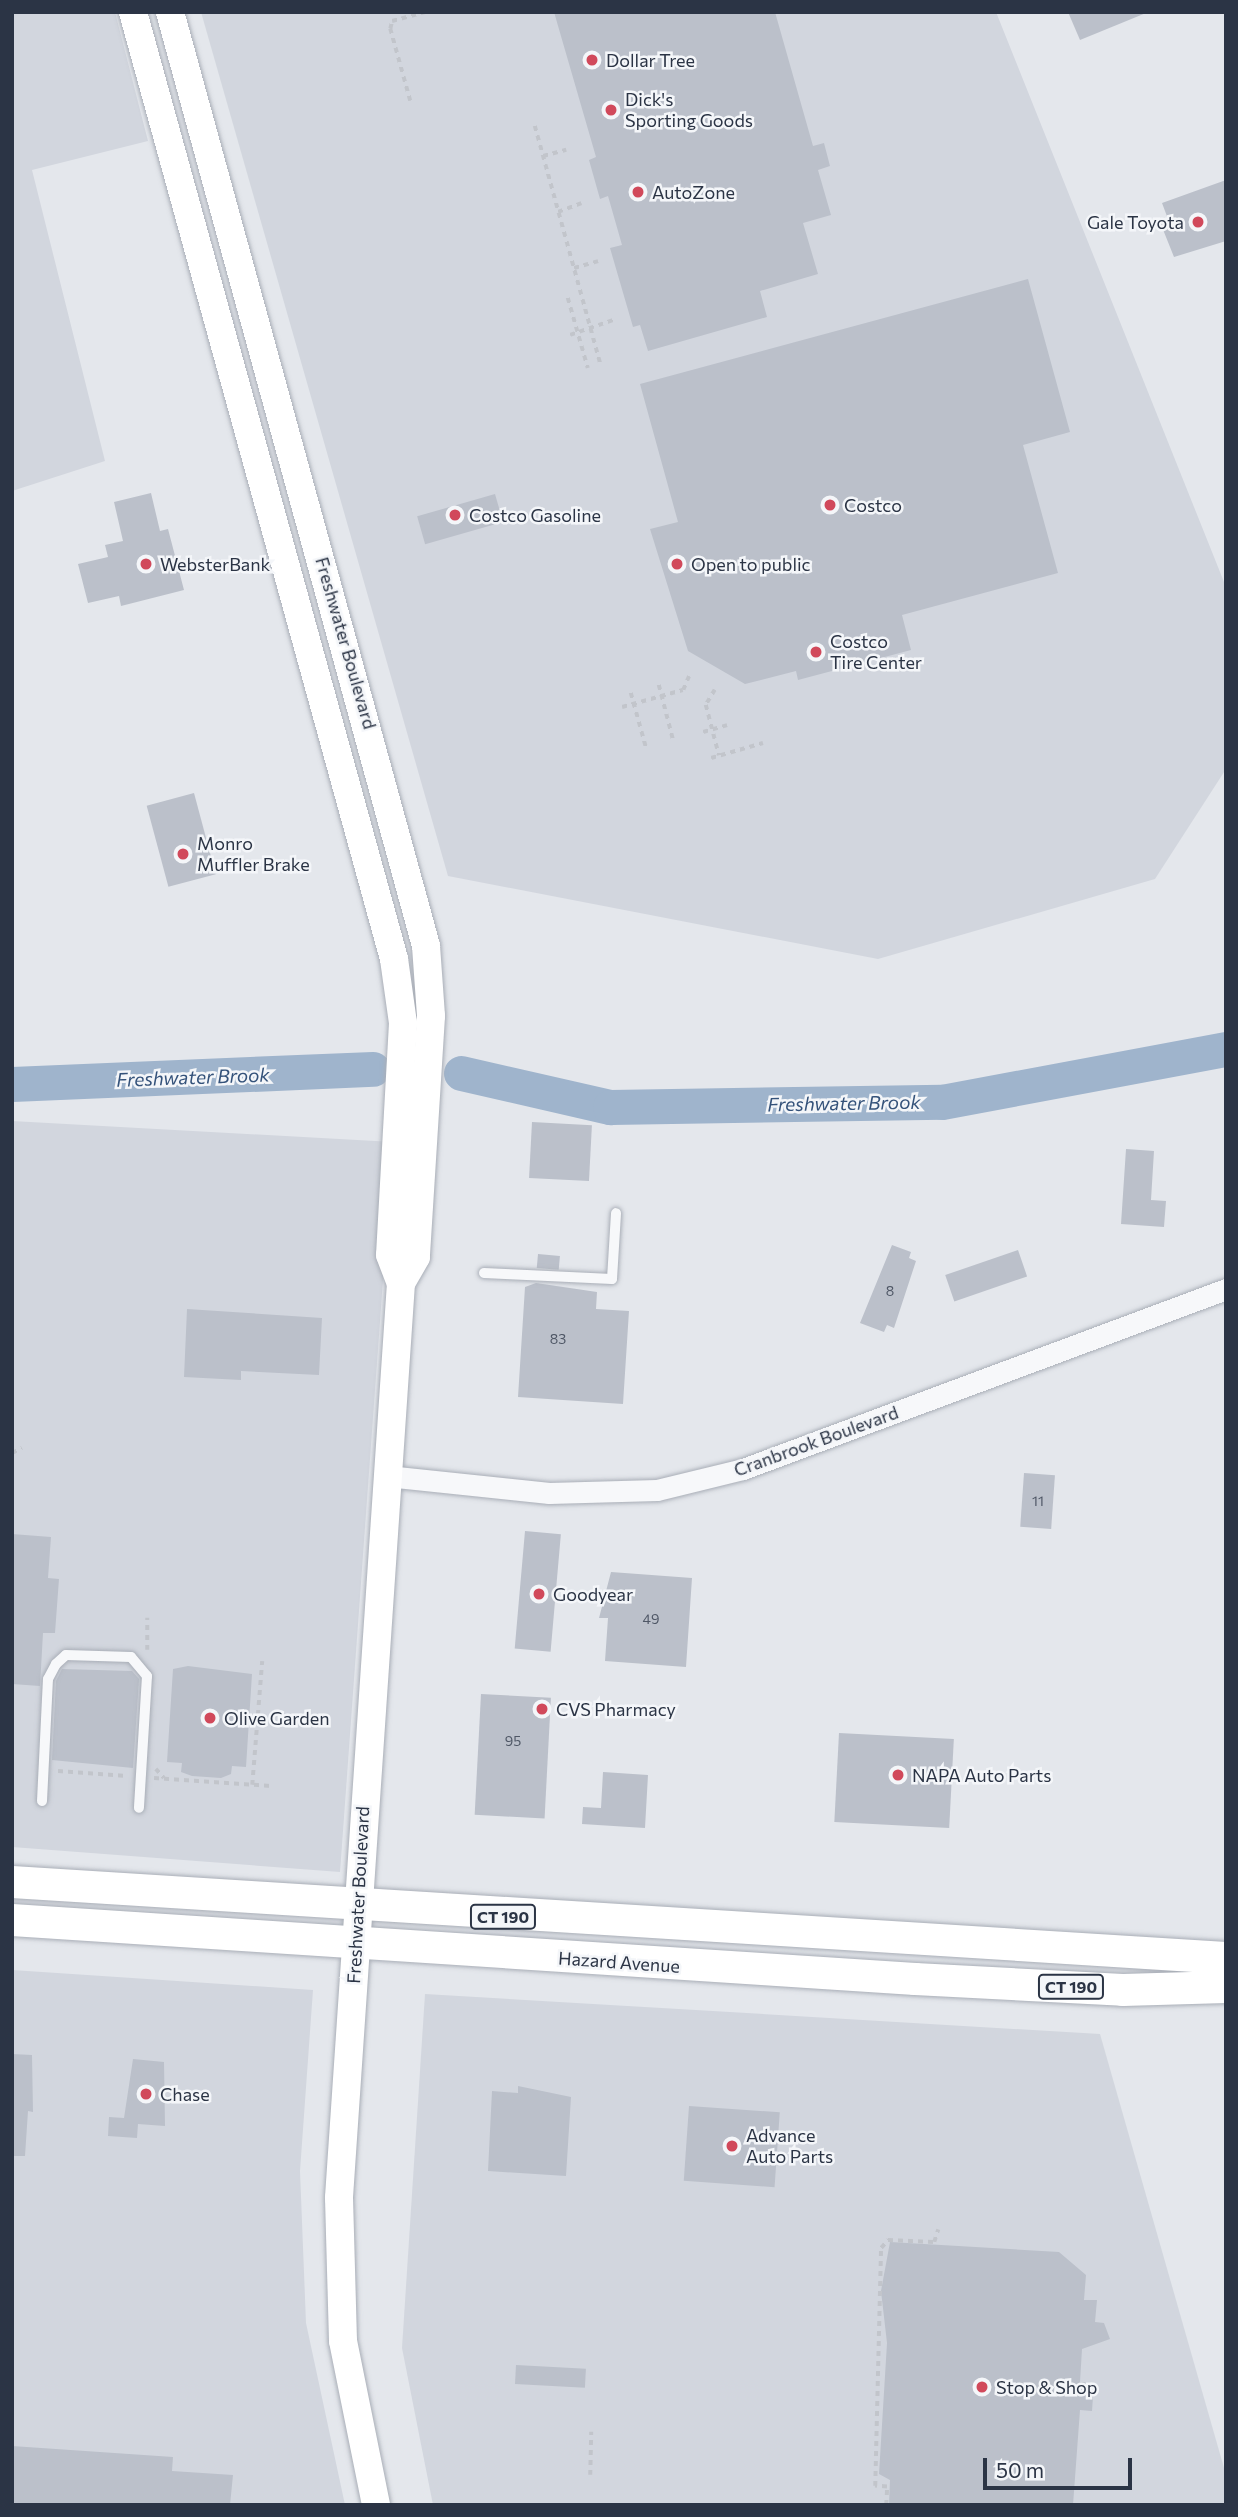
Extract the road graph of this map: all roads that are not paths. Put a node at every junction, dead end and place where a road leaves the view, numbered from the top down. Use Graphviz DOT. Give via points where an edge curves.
graph roads {
  1 [pos="133,12"];
  2 [pos="170,12"];
  3 [pos="194,101"];
  4 [pos="159,108"];
  5 [pos="352,664"];
  6 [pos="319,673"];
  7 [pos="616,1213"];
  8 [pos="484,1273"];
  9 [pos="401,1283"];
  10 [pos="1226,1289"];
  11 [pos="387,1476"];
  12 [pos="42,1801"];
  13 [pos="139,1808"];
  14 [pos="12,1882"];
  15 [pos="357,1907"];
  16 [pos="12,1920"];
  17 [pos="355,1944"];
  18 [pos="993,1944"];
  19 [pos="1226,1958"];
  20 [pos="915,1979"];
  21 [pos="1226,1987"];
  22 [pos="376,2505"];
  1 -- 4 [label="street, Freshwater Boulevard"];
  2 -- 3 [label="street, Freshwater Boulevard"];
  3 -- 4 [label="street"];
  3 -- 5 [label="street, Freshwater Boulevard"];
  4 -- 6 [label="street, Freshwater Boulevard"];
  5 -- 6 [label="street"];
  5 -- 9 [label="street, Freshwater Boulevard" via="426,946 431,1016 416,1257"];
  6 -- 9 [label="street, Freshwater Boulevard" via="380,895 399,998 400,1125 390,1255"];
  7 -- 8 [label="lane" via="612,1279"];
  9 -- 11 [label="street, Freshwater Boulevard"];
  10 -- 11 [label="street, Cranbrook Boulevard" via="743,1469 657,1490 549,1493"];
  11 -- 15 [label="street, Freshwater Boulevard"];
  12 -- 13 [label="lane" via="48,1679 56,1664 66,1655 131,1657 147,1676"];
  14 -- 15 [label="main road, CT 190"];
  15 -- 17 [label="street, Freshwater Boulevard"];
  15 -- 18 [label="main road, CT 190"];
  16 -- 17 [label="main road, Hazard Avenue / CT 190"];
  17 -- 20 [label="main road, Hazard Avenue / CT 190"];
  17 -- 22 [label="street, Freshwater Boulevard" via="338,2276 349,2384"];
  18 -- 19 [label="main road, CT 190"];
  18 -- 20 [label="main road" via="950,1956"];
  20 -- 21 [label="main road, Hazard Avenue / CT 190" via="1124,1990"];
}
